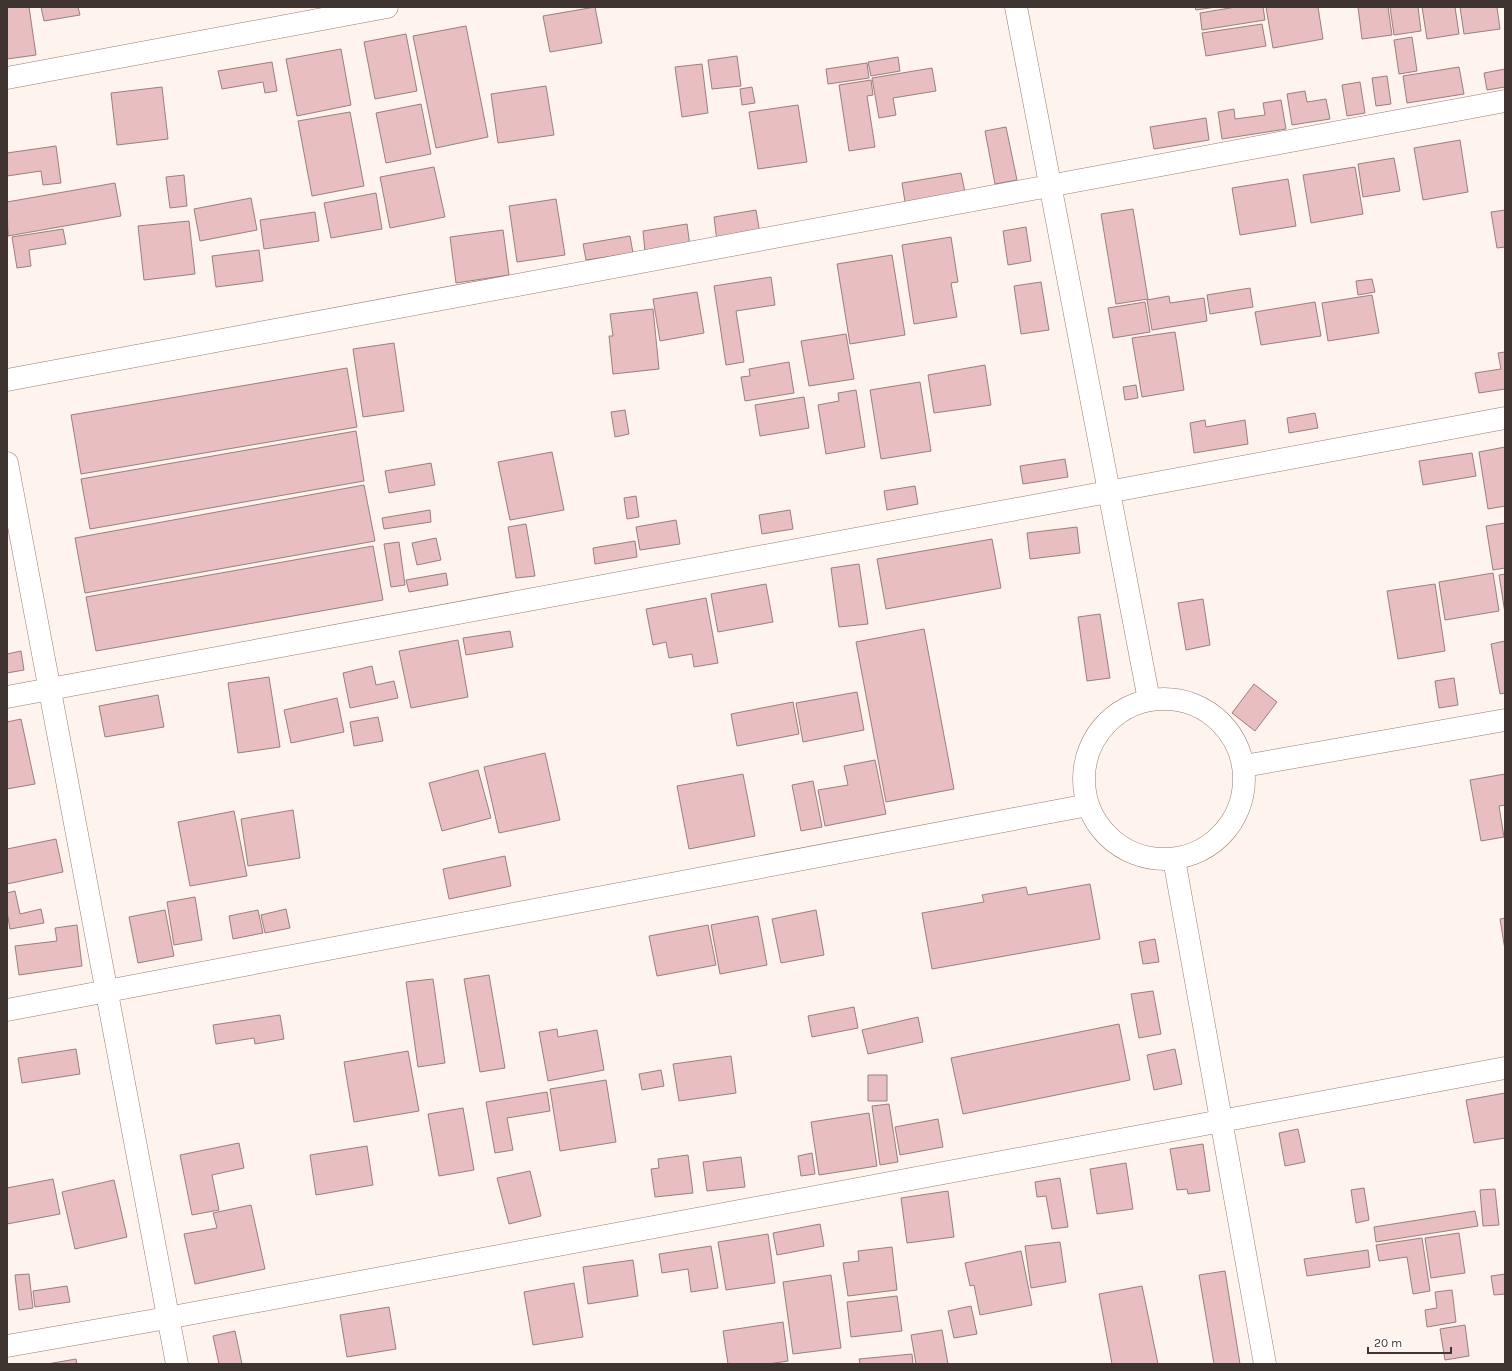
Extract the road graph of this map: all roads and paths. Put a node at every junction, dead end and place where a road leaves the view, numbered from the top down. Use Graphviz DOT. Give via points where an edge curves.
graph roads {
  1 [pos="386,7"];
  2 [pos="1016,7"];
  3 [pos="7,78"];
  4 [pos="1505,101"];
  5 [pos="1050,186"];
  6 [pos="7,380"];
  7 [pos="1505,418"];
  8 [pos="7,463"];
  9 [pos="1109,492"];
  10 [pos="50,689"];
  11 [pos="7,698"];
  12 [pos="1149,700"];
  13 [pos="1505,720"];
  14 [pos="1244,766"];
  15 [pos="1088,805"];
  16 [pos="1174,859"];
  17 [pos="106,991"];
  18 [pos="7,1010"];
  19 [pos="1505,1068"];
  20 [pos="1221,1120"];
  21 [pos="167,1318"];
  22 [pos="7,1346"];
  23 [pos="177,1364"];
  24 [pos="1265,1364"];
  1 -- 3 [label="street"];
  2 -- 5 [label="street"];
  4 -- 5 [label="street"];
  5 -- 6 [label="street"];
  5 -- 9 [label="street"];
  7 -- 9 [label="street"];
  8 -- 10 [label="street"];
  9 -- 10 [label="street"];
  9 -- 12 [label="street"];
  10 -- 11 [label="street"];
  10 -- 17 [label="street"];
  12 -- 14 [label="street" via="1183,700 1212,714 1229,731 1239,748"];
  12 -- 15 [label="street" via="1128,707 1100,730 1085,764 1084,783"];
  13 -- 14 [label="street"];
  14 -- 16 [label="street" via="1245,787 1240,808 1229,827 1214,842 1201,850"];
  15 -- 16 [label="street" via="1106,834 1120,846 1155,859"];
  15 -- 17 [label="street"];
  16 -- 20 [label="street"];
  17 -- 18 [label="street"];
  17 -- 21 [label="street"];
  19 -- 20 [label="street"];
  20 -- 21 [label="street"];
  20 -- 24 [label="street"];
  21 -- 22 [label="street"];
  21 -- 23 [label="street"];
}
